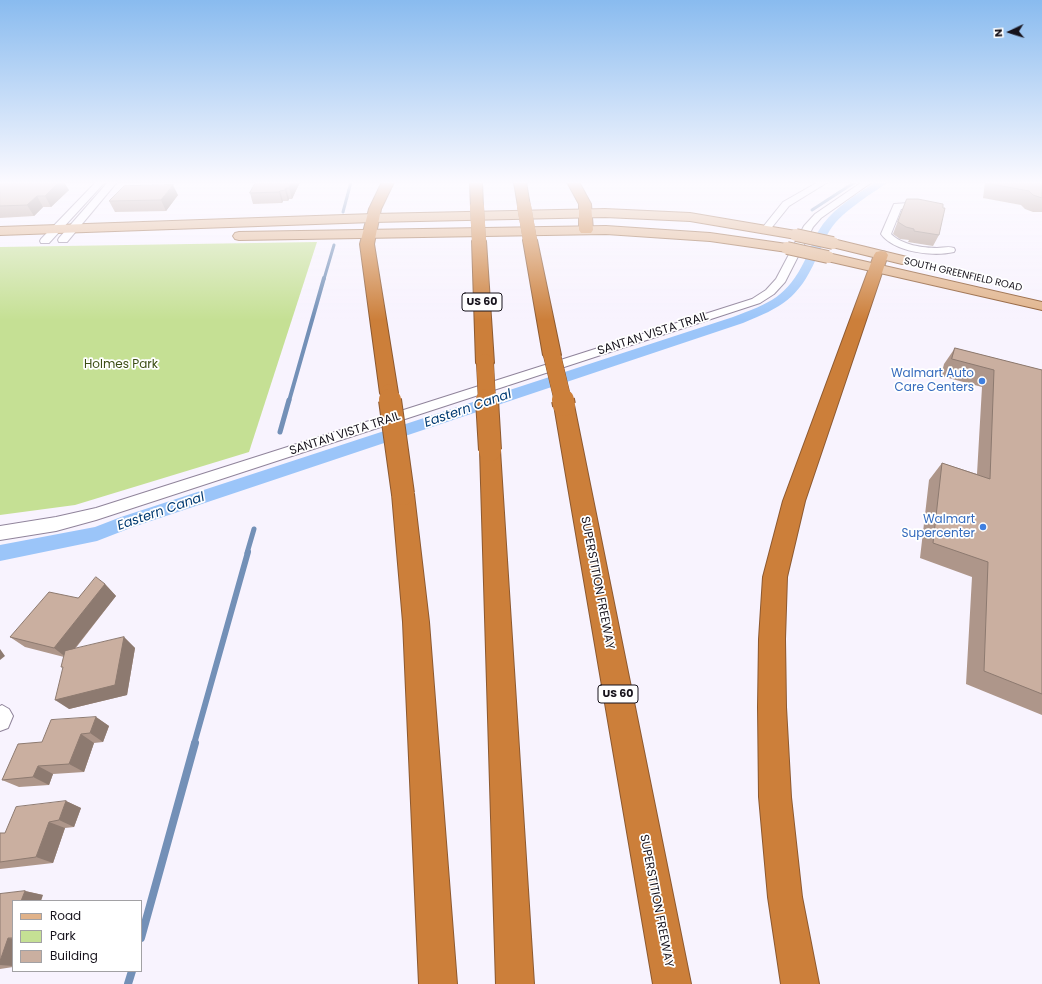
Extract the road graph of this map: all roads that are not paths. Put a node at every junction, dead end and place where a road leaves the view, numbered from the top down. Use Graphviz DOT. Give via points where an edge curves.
graph roads {
  1 [pos="102,228"];
  2 [pos="371,228"];
  3 [pos="478,228"];
  4 [pos="528,228"];
  5 [pos="759,228"];
  6 [pos="809,228"];
  7 [pos="888,228"];
  8 [pos="73,229"];
  9 [pos="766,229"];
  10 [pos="55,230"];
  11 [pos="586,230"];
  12 [pos="0,231"];
  13 [pos="369,234"];
  14 [pos="224,237"];
  15 [pos="164,238"];
  16 [pos="44,240"];
  17 [pos="63,240"];
  18 [pos="0,242"];
  19 [pos="950,250"];
  20 [pos="879,262"];
  21 [pos="911,262"];
  22 [pos="932,268"];
  23 [pos="1042,293"];
  24 [pos="1042,306"];
  25 [pos="0,533"];
  26 [pos="438,984"];
  27 [pos="515,984"];
  28 [pos="672,984"];
  29 [pos="800,984"];
  1 -- 8 [label="main road, SOUTH GREENFIELD ROAD"];
  2 -- 13 [label="highway"];
  3 -- 27 [label="highway, US 60, bridge"];
  4 -- 28 [label="highway, SUPERSTITION FREEWAY / US 60, bridge" via="564,405"];
  5 -- 9 [label="main road, SOUTH GREENFIELD ROAD"];
  6 -- 25 [label="street, SANTAN VISTA TRAIL" via="781,280 770,292 756,301 96,514 56,524"];
  7 -- 19 [label="street" via="886,234 896,242 941,252"];
  8 -- 10 [label="main road, SOUTH GREENFIELD ROAD"];
  8 -- 17 [label="street"];
  9 -- 20 [label="main road, SOUTH GREENFIELD ROAD, bridge" via="834,243"];
  10 -- 12 [label="main road, SOUTH GREENFIELD ROAD"];
  10 -- 16 [label="street"];
  11 -- 13 [label="main road, SOUTH GREENFIELD ROAD"];
  11 -- 20 [label="main road, SOUTH GREENFIELD ROAD, bridge" via="681,234 737,240 828,257"];
  13 -- 14 [label="main road, SOUTH GREENFIELD ROAD"];
  13 -- 26 [label="highway, bridge" via="367,244 403,494 416,622"];
  15 -- 17 [label="main road"];
  16 -- 17 [label="main road"];
  16 -- 18 [label="main road"];
  20 -- 21 [label="main road, SOUTH GREENFIELD ROAD"];
  20 -- 24 [label="main road, SOUTH GREENFIELD ROAD"];
  20 -- 29 [label="highway" via="794,501 775,577 772,684 775,798 785,898"];
  22 -- 23 [label="main road, SOUTH GREENFIELD ROAD"];
}
